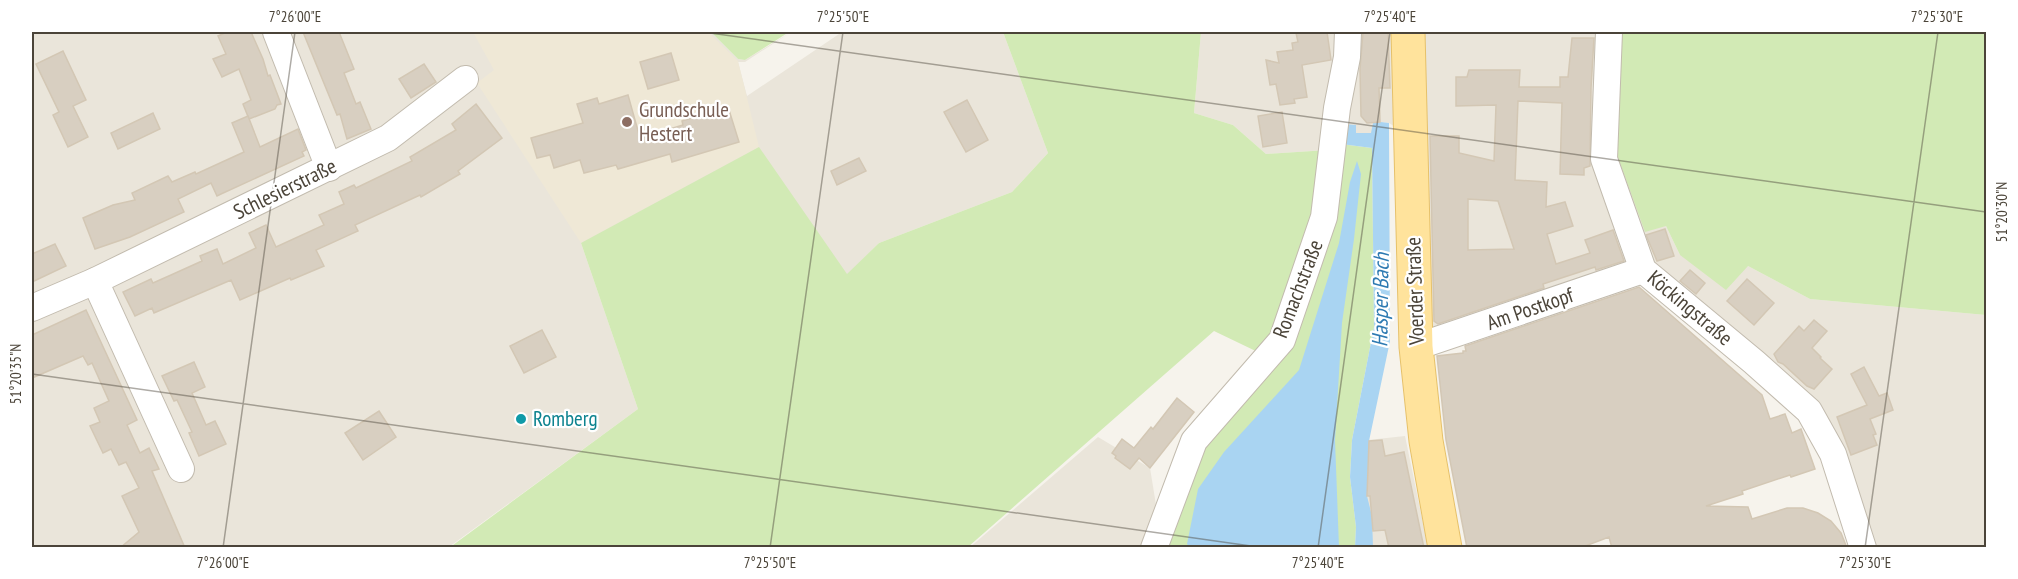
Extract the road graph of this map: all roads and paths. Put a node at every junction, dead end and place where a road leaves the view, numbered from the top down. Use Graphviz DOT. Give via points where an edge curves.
graph roads {
  1 [pos="276,32"];
  2 [pos="1347,32"];
  3 [pos="1408,32"];
  4 [pos="1609,32"];
  5 [pos="465,79"];
  6 [pos="329,168"];
  7 [pos="1643,270"];
  8 [pos="95,281"];
  9 [pos="32,308"];
  10 [pos="1416,347"];
  11 [pos="182,469"];
  12 [pos="1154,548"];
  13 [pos="1445,548"];
  14 [pos="1863,548"];
  1 -- 6 [label="street"];
  2 -- 12 [label="street, Romachstraße" via="1347,57 1324,217 1282,340 1194,441"];
  3 -- 10 [label="main road, Voerder Straße"];
  4 -- 7 [label="street, Köckingstraße" via="1604,159"];
  5 -- 6 [label="street, Schlesierstraße" via="388,138"];
  6 -- 8 [label="street, Schlesierstraße"];
  7 -- 10 [label="street, Am Postkopf"];
  7 -- 14 [label="street, Köckingstraße" via="1809,411 1833,454"];
  8 -- 9 [label="street, Schlesierstraße"];
  8 -- 11 [label="street"];
  10 -- 13 [label="main road, Voerder Straße" via="1426,441"];
}
